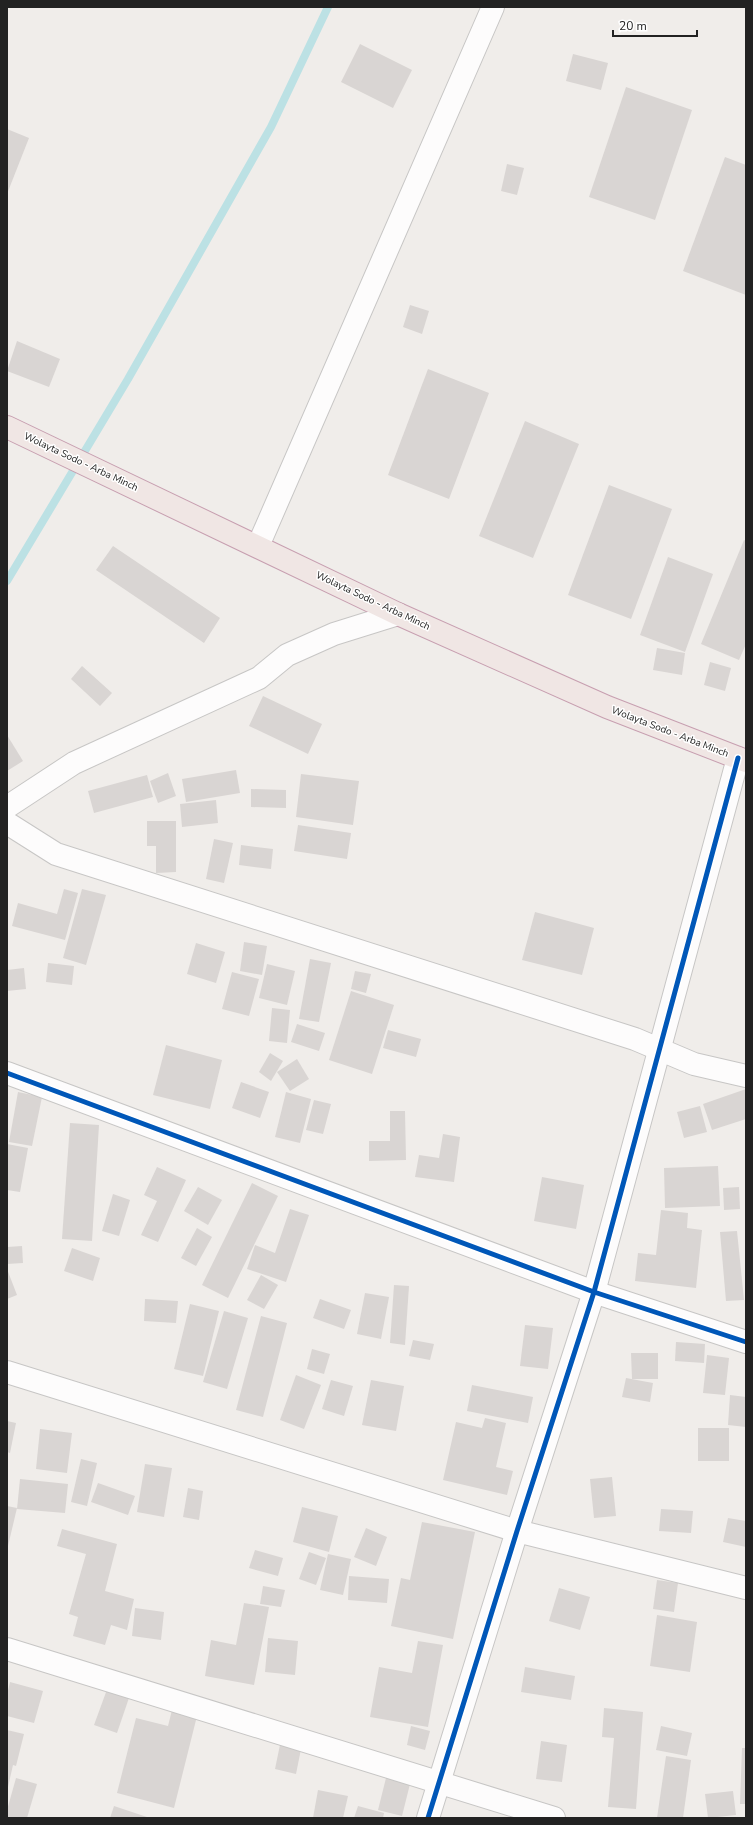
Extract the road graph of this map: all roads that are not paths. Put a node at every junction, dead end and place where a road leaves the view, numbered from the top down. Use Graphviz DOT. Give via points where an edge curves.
graph roads {
  1 [pos="493,7"];
  2 [pos="7,427"];
  3 [pos="258,546"];
  4 [pos="398,614"];
  5 [pos="742,760"];
  6 [pos="7,807"];
  7 [pos="7,823"];
  8 [pos="660,1051"];
  9 [pos="7,1073"];
  10 [pos="746,1076"];
  11 [pos="594,1292"];
  12 [pos="746,1342"];
  13 [pos="7,1372"];
  14 [pos="517,1531"];
  15 [pos="746,1588"];
  16 [pos="7,1649"];
  17 [pos="438,1782"];
  18 [pos="428,1818"];
  19 [pos="554,1818"];
  1 -- 3 [label="street"];
  2 -- 3 [label="highway, Wolayta Sodo - Arba Minch"];
  3 -- 4 [label="highway, Wolayta Sodo - Arba Minch"];
  4 -- 5 [label="highway, Wolayta Sodo - Arba Minch" via="607,707"];
  4 -- 6 [label="street" via="334,634 287,655 259,678 74,763"];
  5 -- 8 [label="street" via="677,983"];
  7 -- 8 [label="street" via="56,854 635,1039"];
  8 -- 10 [label="street" via="694,1064"];
  8 -- 11 [label="street"];
  9 -- 11 [label="street"];
  11 -- 12 [label="street"];
  11 -- 14 [label="street"];
  13 -- 14 [label="street"];
  14 -- 15 [label="street"];
  14 -- 17 [label="street"];
  16 -- 17 [label="street"];
  17 -- 18 [label="street"];
  17 -- 19 [label="street"];
}
